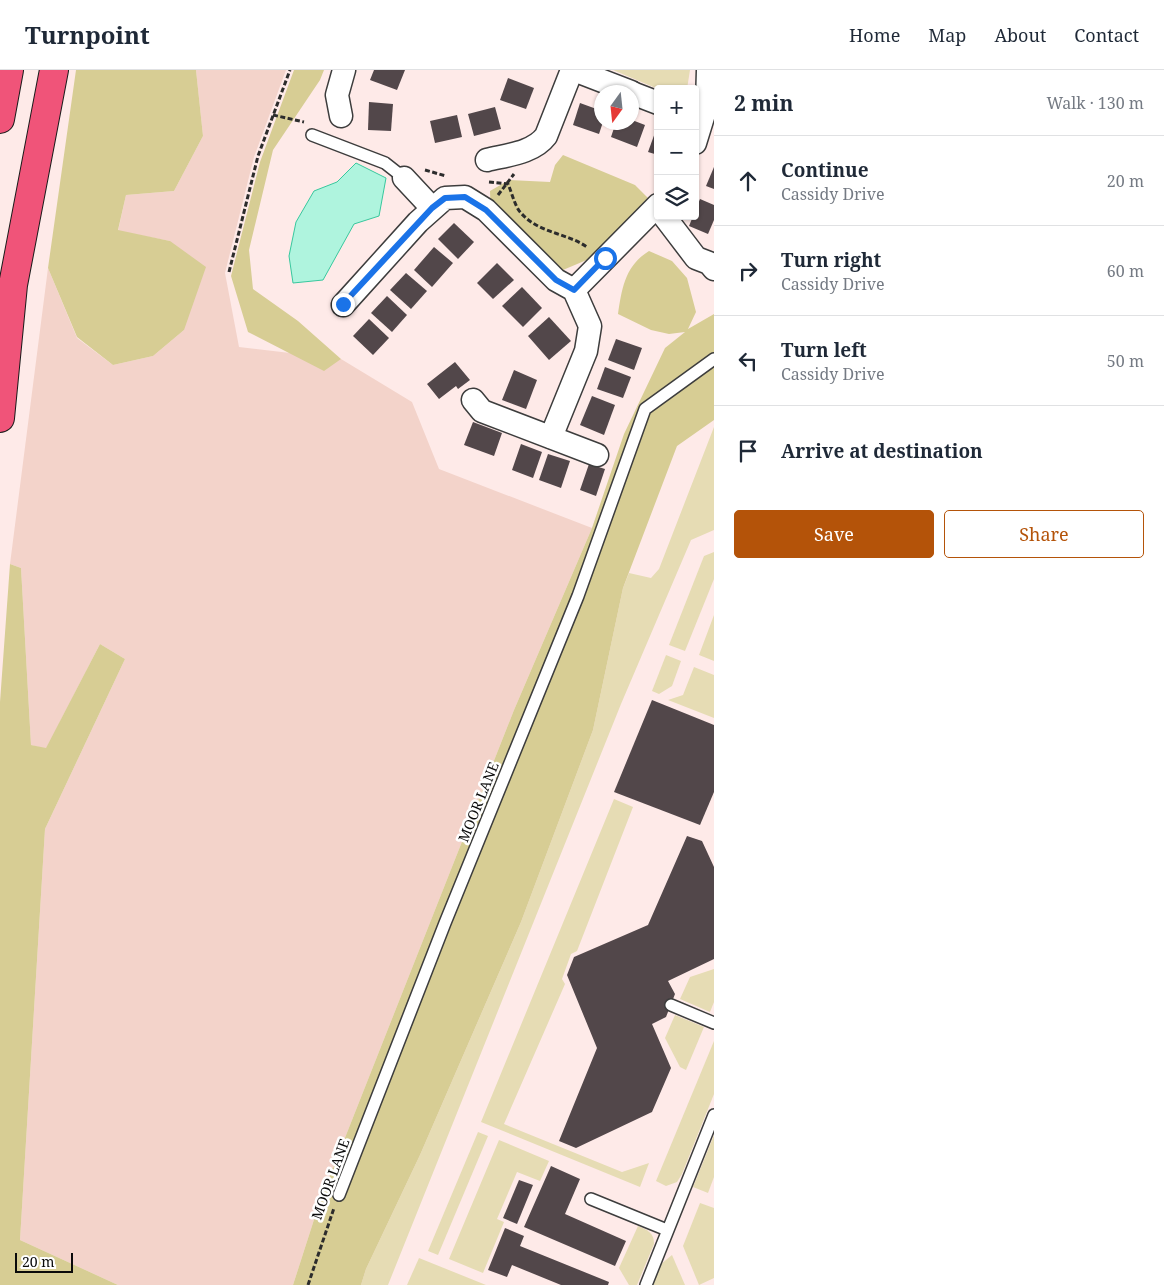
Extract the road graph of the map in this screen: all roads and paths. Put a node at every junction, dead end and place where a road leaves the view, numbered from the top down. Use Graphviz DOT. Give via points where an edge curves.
graph roads {
  1 [pos="9,70"];
  2 [pos="54,70"];
  3 [pos="290,70"];
  4 [pos="344,70"];
  5 [pos="573,70"];
  6 [pos="708,70"];
  7 [pos="611,85"];
  8 [pos="639,96"];
  9 [pos="654,102"];
  10 [pos="341,116"];
  11 [pos="0,119"];
  12 [pos="699,130"];
  13 [pos="312,135"];
  14 [pos="699,144"];
  15 [pos="714,150"];
  16 [pos="487,160"];
  17 [pos="404,178"];
  18 [pos="432,208"];
  19 [pos="654,214"];
  20 [pos="667,220"];
  21 [pos="714,269"];
  22 [pos="229,272"];
  23 [pos="574,290"];
  24 [pos="343,304"];
  25 [pos="714,358"];
  26 [pos="473,400"];
  27 [pos="0,418"];
  28 [pos="550,437"];
  29 [pos="597,455"];
  30 [pos="671,1006"];
  31 [pos="714,1023"];
  32 [pos="714,1116"];
  33 [pos="339,1195"];
  34 [pos="591,1199"];
  35 [pos="666,1230"];
  36 [pos="308,1285"];
  37 [pos="646,1285"];
  1 -- 11 [label="highway"];
  2 -- 27 [label="highway" via="13,285"];
  3 -- 22 [label="path" via="258,156"];
  4 -- 10 [label="street" via="337,95"];
  5 -- 7 [label="street"];
  5 -- 16 [label="street" via="546,136 540,143"];
  6 -- 12 [label="street" via="707,104"];
  8 -- 9 [label="street"];
  13 -- 17 [label="lane" via="385,163"];
  14 -- 15 [label="street"];
  17 -- 18 [label="street"];
  18 -- 23 [label="street" via="445,198 465,197 486,210 556,280"];
  18 -- 24 [label="street"];
  19 -- 23 [label="street"];
  20 -- 21 [label="street" via="696,258 709,263"];
  23 -- 28 [label="street" via="590,326 586,352"];
  25 -- 33 [label="lane, MOOR LANE" via="645,409 578,596"];
  26 -- 28 [label="street" via="482,412"];
  28 -- 29 [label="street"];
  30 -- 31 [label="lane"];
  32 -- 35 [label="lane"];
  33 -- 36 [label="path, MOOR LANE"];
  34 -- 35 [label="lane"];
  35 -- 37 [label="lane"];
}
